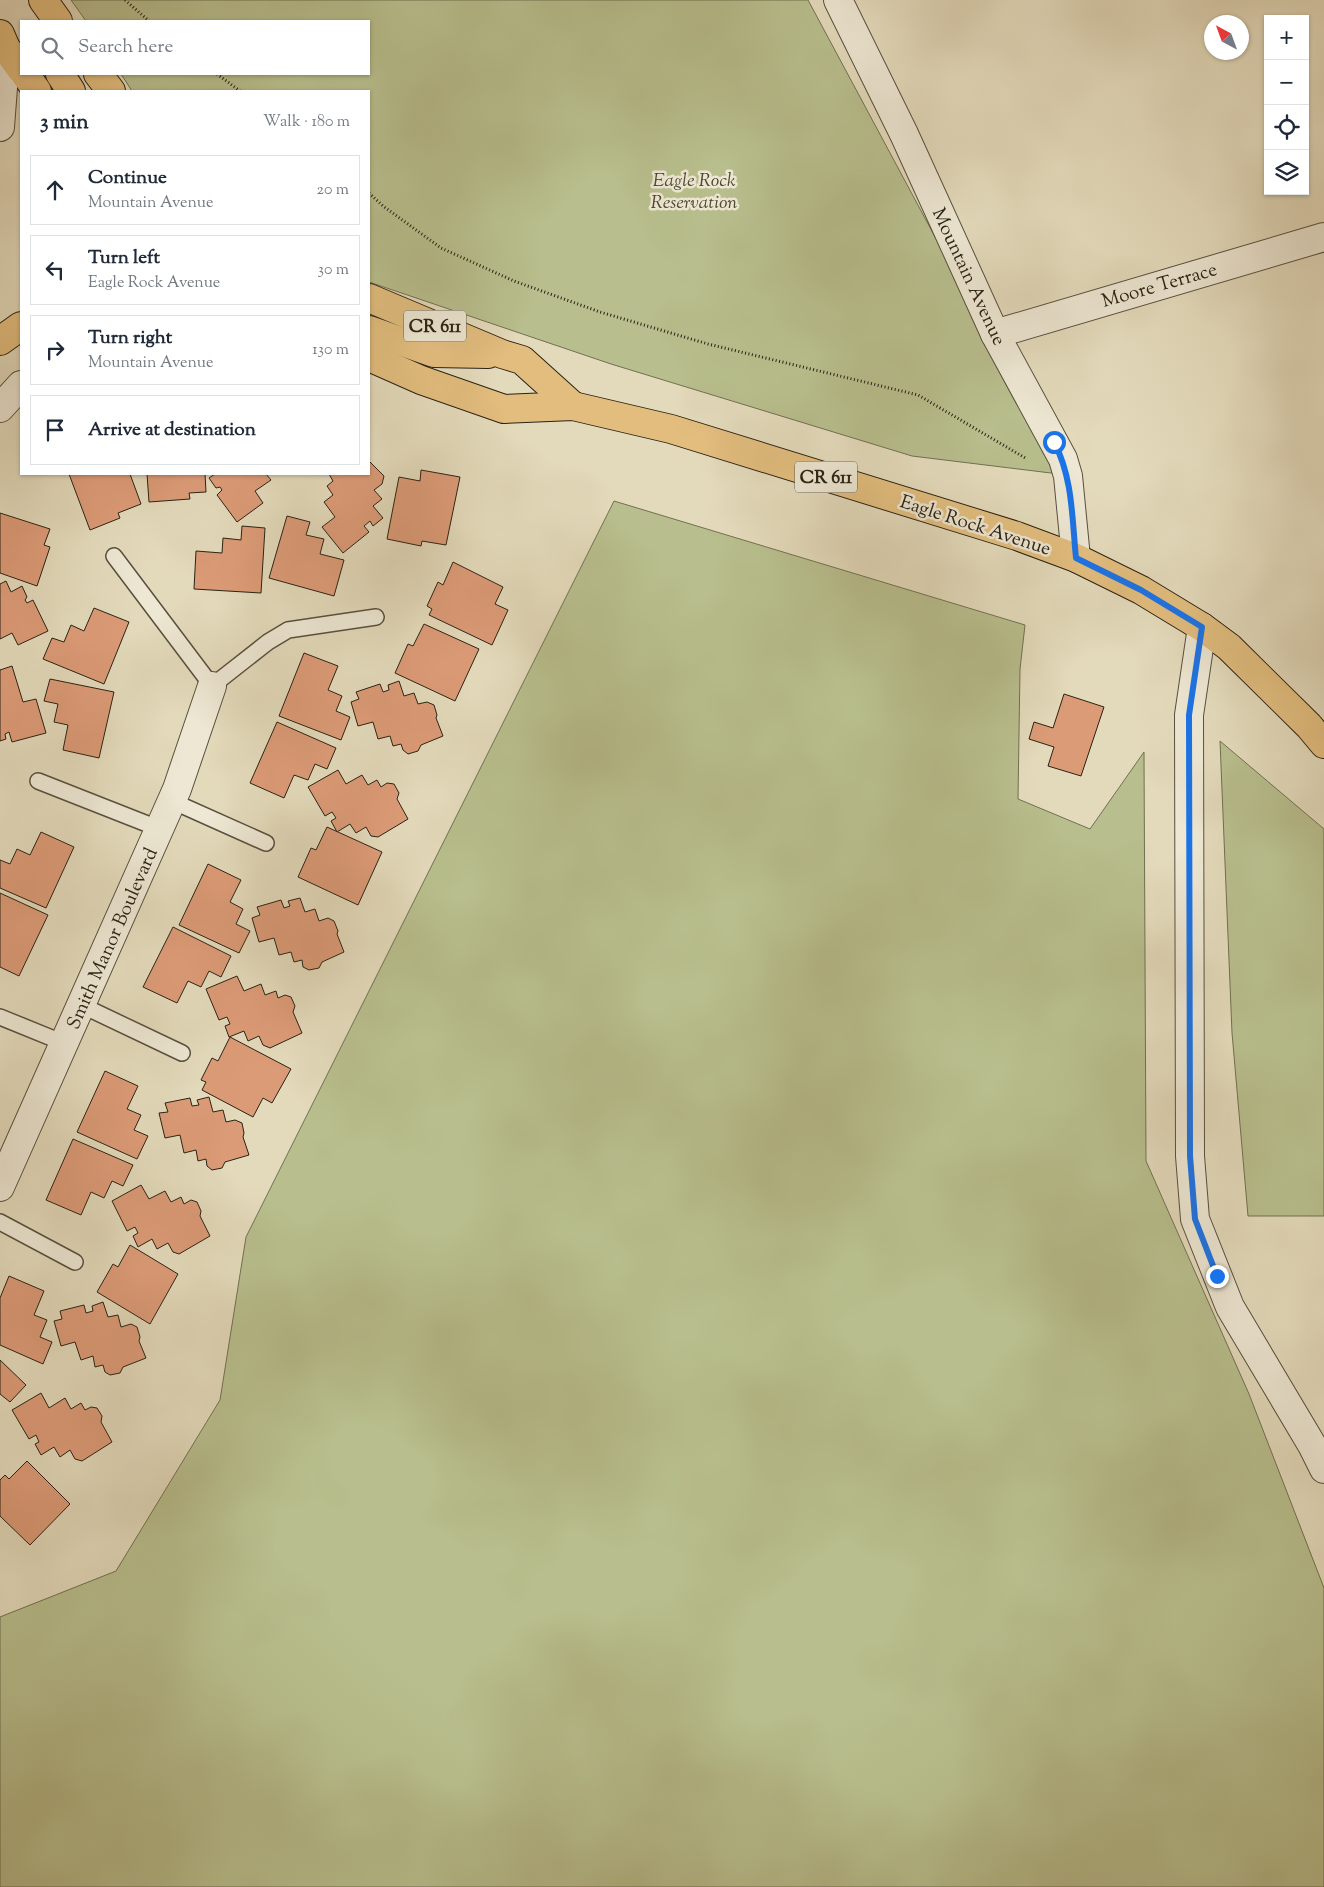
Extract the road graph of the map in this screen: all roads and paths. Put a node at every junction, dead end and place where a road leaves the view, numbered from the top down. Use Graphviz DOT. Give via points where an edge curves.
graph roads {
  1 [pos="36,0"];
  2 [pos="43,0"];
  3 [pos="125,0"];
  4 [pos="838,0"];
  5 [pos="40,20"];
  6 [pos="57,20"];
  7 [pos="148,20"];
  8 [pos="9,50"];
  9 [pos="26,75"];
  10 [pos="61,75"];
  11 [pos="99,75"];
  12 [pos="218,75"];
  13 [pos="36,90"];
  14 [pos="70,90"];
  15 [pos="110,90"];
  16 [pos="239,90"];
  17 [pos="0,127"];
  18 [pos="370,194"];
  19 [pos="1324,237"];
  20 [pos="370,298"];
  21 [pos="20,327"];
  22 [pos="370,330"];
  23 [pos="995,334"];
  24 [pos="0,341"];
  25 [pos="502,354"];
  26 [pos="370,357"];
  27 [pos="20,386"];
  28 [pos="573,406"];
  29 [pos="0,408"];
  30 [pos="1034,463"];
  31 [pos="114,556"];
  32 [pos="1076,558"];
  33 [pos="376,617"];
  34 [pos="1202,627"];
  35 [pos="212,686"];
  36 [pos="1324,744"];
  37 [pos="38,781"];
  38 [pos="172,802"];
  39 [pos="160,828"];
  40 [pos="266,843"];
  41 [pos="81,1005"];
  42 [pos="0,1017"];
  43 [pos="64,1043"];
  44 [pos="182,1053"];
  45 [pos="0,1187"];
  46 [pos="0,1222"];
  47 [pos="75,1262"];
  48 [pos="1324,1469"];
  1 -- 5 [label="main road"];
  2 -- 6 [label="main road"];
  3 -- 7 [label="path"];
  4 -- 23 [label="street, Mountain Avenue" via="904,134"];
  8 -- 17 [label="street"];
  9 -- 13 [label="main road"];
  10 -- 14 [label="main road"];
  11 -- 15 [label="main road"];
  12 -- 16 [label="path"];
  18 -- 30 [label="path" via="441,248 514,281 600,312 699,341 918,395"];
  19 -- 23 [label="street, Moore Terrace"];
  20 -- 25 [label="main road, Eagle Rock Avenue / CR 611"];
  21 -- 24 [label="main road"];
  22 -- 25 [label="main road" via="434,353"];
  23 -- 32 [label="street, Mountain Avenue" via="1063,459 1068,476"];
  25 -- 28 [label="main road, Eagle Rock Avenue / CR 611" via="522,360"];
  26 -- 28 [label="main road, Eagle Rock Avenue / CR 611" via="421,380 504,409"];
  27 -- 29 [label="street"];
  28 -- 32 [label="main road, Eagle Rock Avenue / CR 611" via="671,429 1008,533"];
  31 -- 35 [label="lane"];
  32 -- 34 [label="main road, Eagle Rock Avenue / CR 611" via="1141,590"];
  33 -- 35 [label="lane" via="288,630"];
  34 -- 36 [label="main road, Eagle Rock Avenue / CR 611" via="1248,664"];
  34 -- 48 [label="street" via="1189,715 1190,1156 1195,1219 1230,1307"];
  35 -- 38 [label="street, Smith Manor Boulevard"];
  37 -- 39 [label="lane"];
  38 -- 39 [label="street, Smith Manor Boulevard"];
  38 -- 40 [label="lane"];
  39 -- 41 [label="street, Smith Manor Boulevard"];
  41 -- 43 [label="street, Smith Manor Boulevard"];
  41 -- 44 [label="lane"];
  42 -- 43 [label="lane"];
  43 -- 45 [label="street, Smith Manor Boulevard"];
  46 -- 47 [label="lane"];
}
